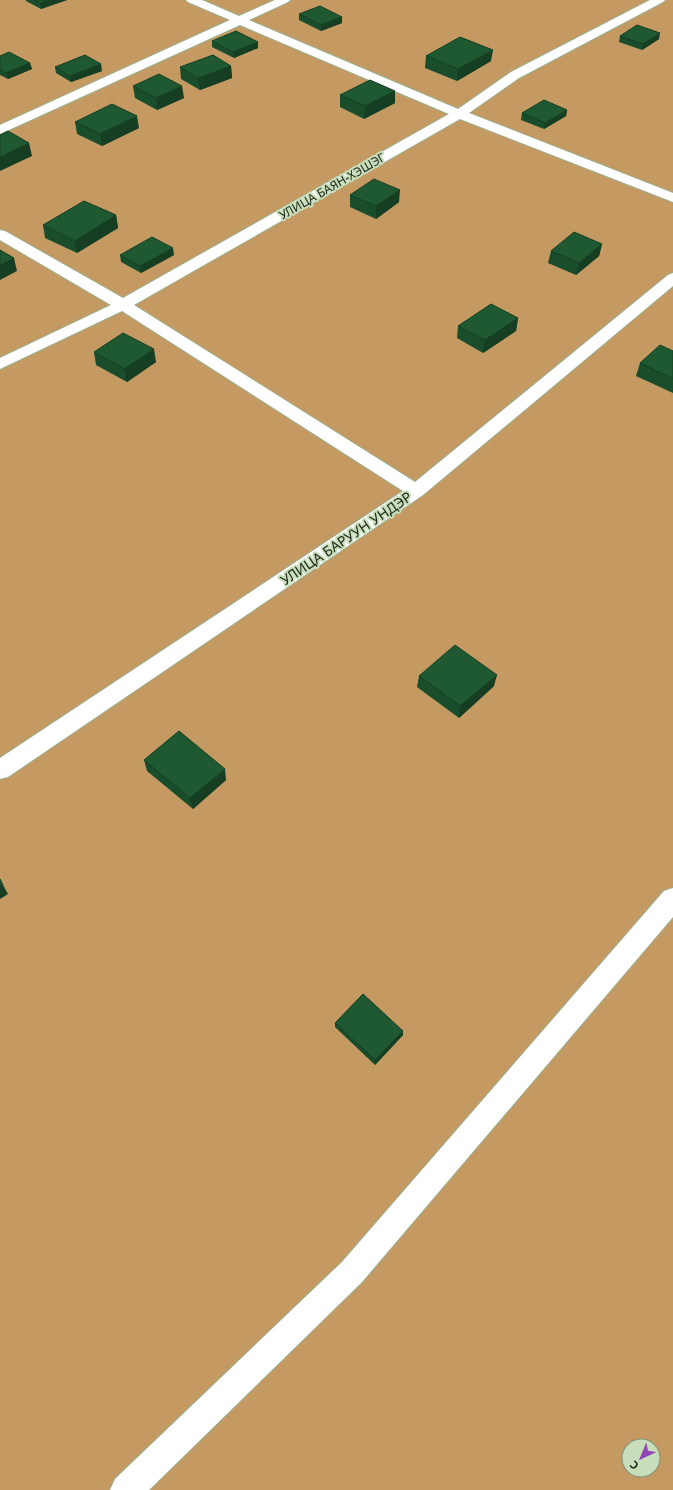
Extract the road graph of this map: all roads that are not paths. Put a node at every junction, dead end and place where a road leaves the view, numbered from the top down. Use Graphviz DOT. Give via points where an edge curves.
graph roads {
  1 [pos="192,0"];
  2 [pos="284,0"];
  3 [pos="659,0"];
  4 [pos="240,20"];
  5 [pos="459,114"];
  6 [pos="0,130"];
  7 [pos="673,198"];
  8 [pos="0,234"];
  9 [pos="673,278"];
  10 [pos="124,305"];
  11 [pos="0,364"];
  12 [pos="416,491"];
  13 [pos="0,770"];
  14 [pos="673,899"];
  15 [pos="126,1490"];
  1 -- 4 [label="street"];
  2 -- 4 [label="street"];
  3 -- 5 [label="street, УЛИЦА БАЯН-ХЭШЭГ" via="515,75"];
  4 -- 5 [label="street"];
  4 -- 6 [label="street"];
  5 -- 7 [label="street"];
  5 -- 10 [label="street, УЛИЦА БАЯН-ХЭШЭГ"];
  8 -- 10 [label="street"];
  9 -- 12 [label="street, УЛИЦА БАРУУН УНДЭР"];
  10 -- 11 [label="street, УЛИЦА БАЯН-ХЭШЭГ"];
  10 -- 12 [label="street"];
  12 -- 13 [label="street, УЛИЦА БАРУУН УНДЭР"];
  14 -- 15 [label="street" via="352,1272"];
}
